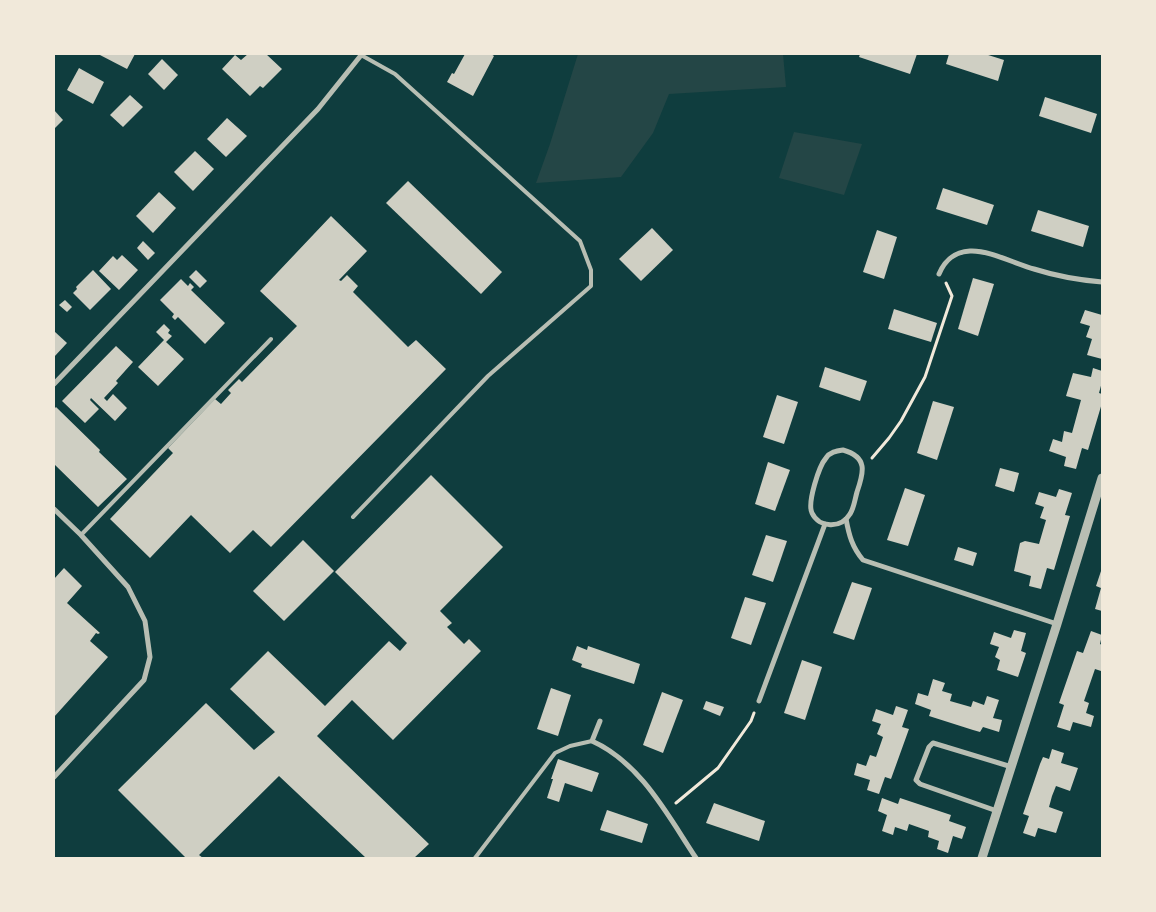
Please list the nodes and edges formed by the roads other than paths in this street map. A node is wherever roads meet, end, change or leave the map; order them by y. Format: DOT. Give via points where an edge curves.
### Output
graph roads {
  1 [pos="361,54"];
  2 [pos="939,274"];
  3 [pos="1102,282"];
  4 [pos="271,339"];
  5 [pos="54,384"];
  6 [pos="1102,478"];
  7 [pos="54,509"];
  8 [pos="353,517"];
  9 [pos="846,519"];
  10 [pos="825,524"];
  11 [pos="81,535"];
  12 [pos="1057,624"];
  13 [pos="759,700"];
  14 [pos="600,721"];
  15 [pos="592,741"];
  16 [pos="1012,767"];
  17 [pos="54,777"];
  18 [pos="997,811"];
  19 [pos="475,858"];
  20 [pos="696,858"];
  21 [pos="982,858"];
  1 -- 5 [label="street" via="318,108"];
  1 -- 8 [label="lane" via="395,74 580,241 591,270 591,286 488,376"];
  2 -- 3 [label="street" via="951,256 971,251 1042,272"];
  4 -- 11 [label="lane"];
  6 -- 12 [label="street"];
  7 -- 11 [label="street"];
  9 -- 10 [label="street" via="838,524"];
  9 -- 10 [label="street" via="851,513 863,473 859,458 843,450 826,456 810,505 817,520"];
  9 -- 12 [label="street" via="850,540 862,560"];
  10 -- 13 [label="street"];
  11 -- 17 [label="street" via="128,587 145,622 150,657 144,680"];
  12 -- 16 [label="street"];
  14 -- 15 [label="street"];
  15 -- 19 [label="lane" via="556,753"];
  15 -- 20 [label="street" via="627,764 666,812"];
  16 -- 18 [label="street"];
  16 -- 18 [label="street" via="933,743 916,780"];
  18 -- 21 [label="street"];
}
